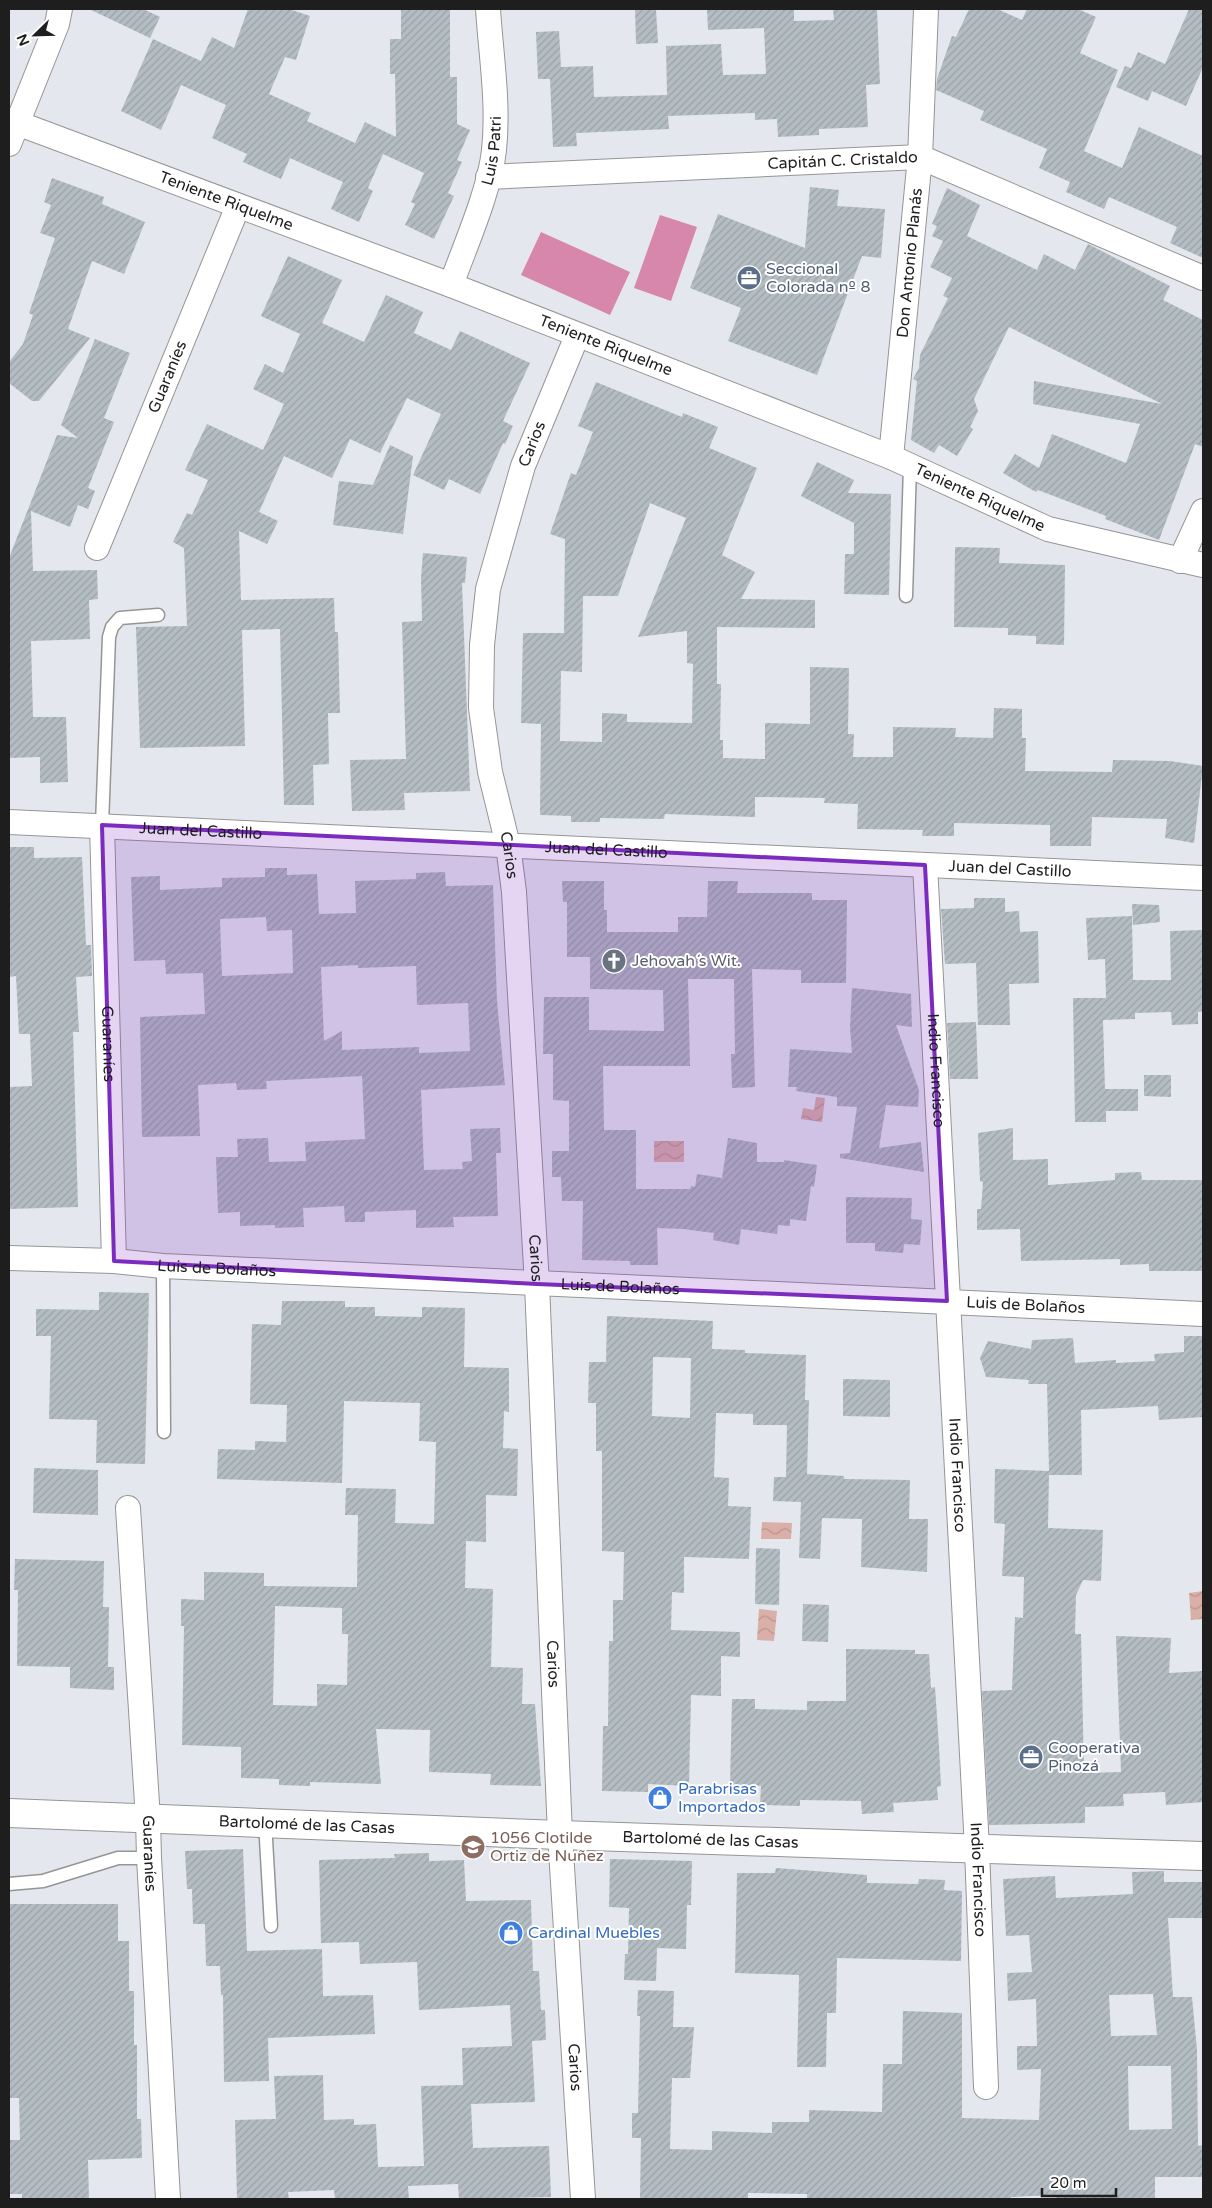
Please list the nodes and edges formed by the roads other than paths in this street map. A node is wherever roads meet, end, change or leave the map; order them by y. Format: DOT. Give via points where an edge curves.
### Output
graph roads {
  1 [pos="60,9"];
  2 [pos="488,9"];
  3 [pos="926,9"];
  4 [pos="11,129"];
  5 [pos="920,157"];
  6 [pos="488,177"];
  7 [pos="238,206"];
  8 [pos="1203,278"];
  9 [pos="451,285"];
  10 [pos="577,336"];
  11 [pos="900,462"];
  12 [pos="1203,511"];
  13 [pos="97,548"];
  14 [pos="1180,561"];
  15 [pos="1203,566"];
  16 [pos="906,596"];
  17 [pos="158,614"];
  18 [pos="9,822"];
  19 [pos="102,825"];
  20 [pos="508,845"];
  21 [pos="924,864"];
  22 [pos="1203,878"];
  23 [pos="9,1258"];
  24 [pos="114,1261"];
  25 [pos="163,1266"];
  26 [pos="537,1284"];
  27 [pos="947,1301"];
  28 [pos="1203,1314"];
  29 [pos="164,1432"];
  30 [pos="128,1508"];
  31 [pos="9,1814"];
  32 [pos="148,1819"];
  33 [pos="265,1822"];
  34 [pos="560,1835"];
  35 [pos="977,1849"];
  36 [pos="1203,1856"];
  37 [pos="149,1858"];
  38 [pos="9,1884"];
  39 [pos="271,1926"];
  40 [pos="986,2087"];
  41 [pos="168,2199"];
  42 [pos="583,2199"];
  1 -- 4 [label="street" via="57,24"];
  2 -- 6 [label="street, Luis Patri" via="495,126"];
  3 -- 5 [label="street, Don Antonio Planás"];
  4 -- 7 [label="street, Teniente Riquelme"];
  5 -- 6 [label="street, Capitán C. Cristaldo"];
  5 -- 8 [label="street, Capitán C. Cristaldo"];
  5 -- 11 [label="street, Don Antonio Planás"];
  6 -- 9 [label="street, Luis Patri"];
  7 -- 9 [label="street, Teniente Riquelme"];
  7 -- 13 [label="street, Guaraníes"];
  9 -- 10 [label="street, Teniente Riquelme"];
  10 -- 11 [label="street, Teniente Riquelme"];
  10 -- 20 [label="street, Carios" via="523,466 488,589 480,708 490,772"];
  11 -- 14 [label="street, Teniente Riquelme" via="1048,529"];
  11 -- 16 [label="lane, Don Antonio Planás"];
  12 -- 14 [label="street"];
  14 -- 15 [label="street, Teniente Riquelme"];
  17 -- 19 [label="lane" via="120,618 109,636"];
  18 -- 19 [label="street, Juan del Castillo"];
  19 -- 20 [label="street, Juan del Castillo"];
  19 -- 24 [label="street, Guaraníes"];
  20 -- 21 [label="street, Juan del Castillo"];
  20 -- 26 [label="street, Carios" via="514,892"];
  21 -- 22 [label="street, Juan del Castillo"];
  21 -- 27 [label="street, Indio Francisco"];
  23 -- 24 [label="street, Luis de Bolaños"];
  24 -- 25 [label="street, Luis de Bolaños"];
  25 -- 26 [label="street, Luis de Bolaños"];
  25 -- 29 [label="lane"];
  26 -- 27 [label="street, Luis de Bolaños"];
  26 -- 34 [label="street, Carios"];
  27 -- 28 [label="street, Luis de Bolaños"];
  27 -- 35 [label="street, Indio Francisco"];
  30 -- 32 [label="street, Guaraníes"];
  31 -- 32 [label="street, Bartolomé de las Casas"];
  32 -- 33 [label="street, Bartolomé de las Casas"];
  32 -- 37 [label="street, Guaraníes"];
  33 -- 34 [label="street, Bartolomé de las Casas"];
  33 -- 39 [label="lane"];
  34 -- 35 [label="street, Bartolomé de las Casas"];
  34 -- 42 [label="street, Carios"];
  35 -- 36 [label="street, Bartolomé de las Casas"];
  35 -- 40 [label="street, Indio Francisco"];
  37 -- 38 [label="lane" via="118,1858 43,1881"];
  37 -- 41 [label="street, Guaraníes"];
}
